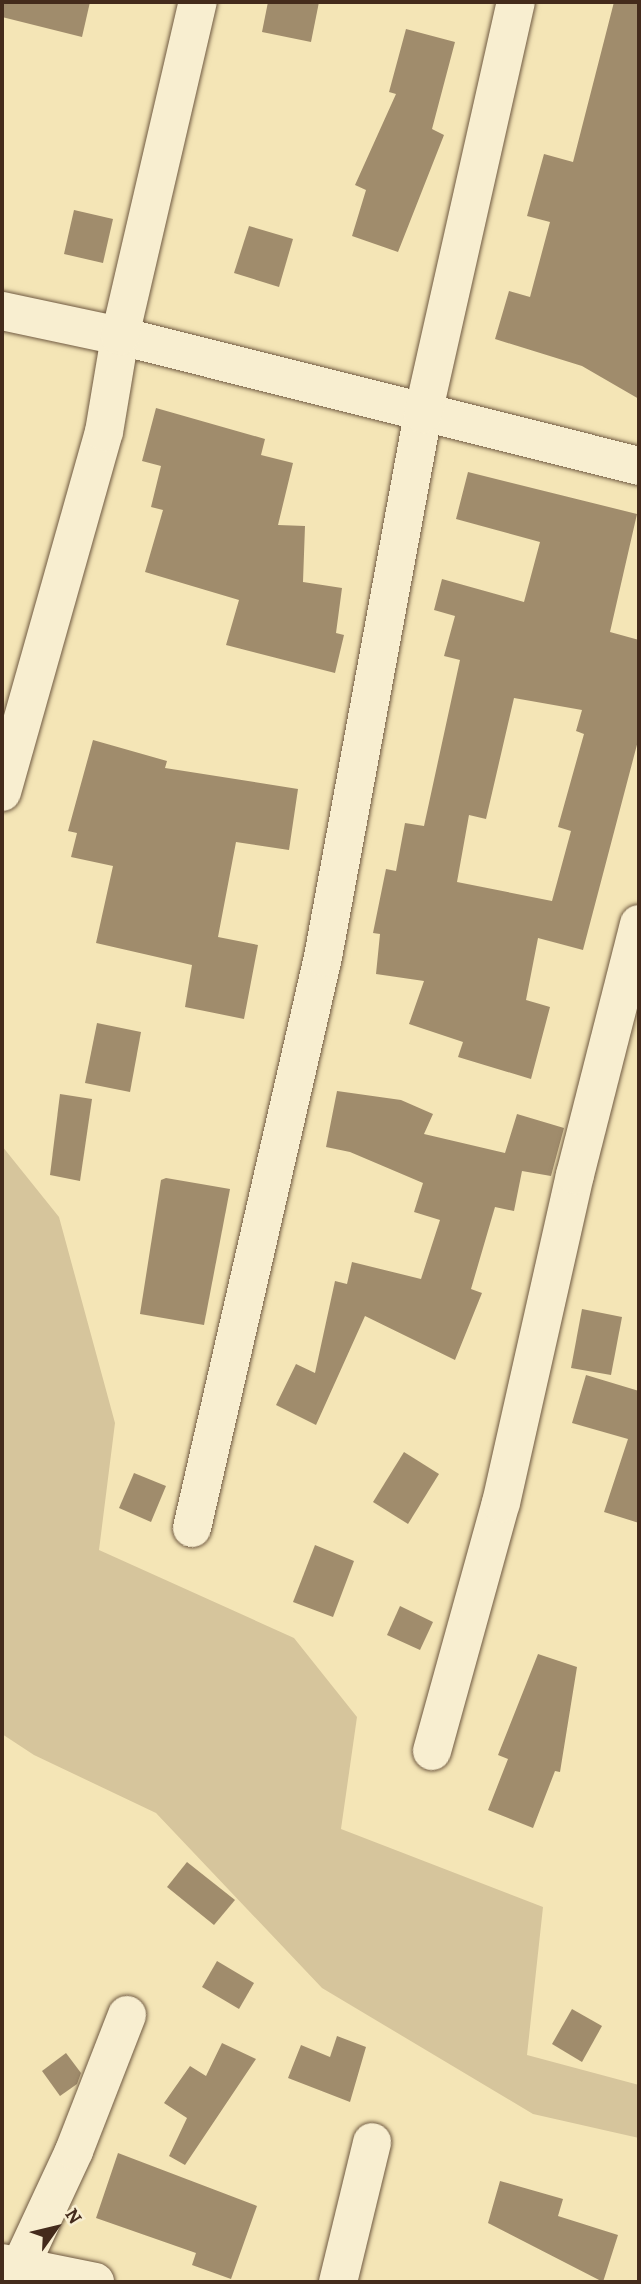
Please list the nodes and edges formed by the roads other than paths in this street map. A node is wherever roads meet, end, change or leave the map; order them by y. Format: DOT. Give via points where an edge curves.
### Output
graph roads {
  1 [pos="198,2"];
  2 [pos="516,2"];
  3 [pos="2,311"];
  4 [pos="120,336"];
  5 [pos="423,414"];
  6 [pos="639,466"];
  7 [pos="2,792"];
  8 [pos="639,924"];
  9 [pos="192,1528"];
  10 [pos="432,1751"];
  11 [pos="127,2015"];
  12 [pos="372,2142"];
  13 [pos="11,2270"];
  14 [pos="95,2282"];
  15 [pos="338,2282"];
  1 -- 4 [label="street"];
  2 -- 5 [label="street"];
  3 -- 4 [label="street"];
  4 -- 5 [label="street"];
  4 -- 7 [label="street" via="104,432"];
  5 -- 6 [label="street"];
  5 -- 9 [label="street" via="323,957"];
  8 -- 10 [label="street" via="575,1175 500,1503"];
  11 -- 13 [label="street" via="74,2151"];
  12 -- 15 [label="street"];
  13 -- 14 [label="street"];
}
